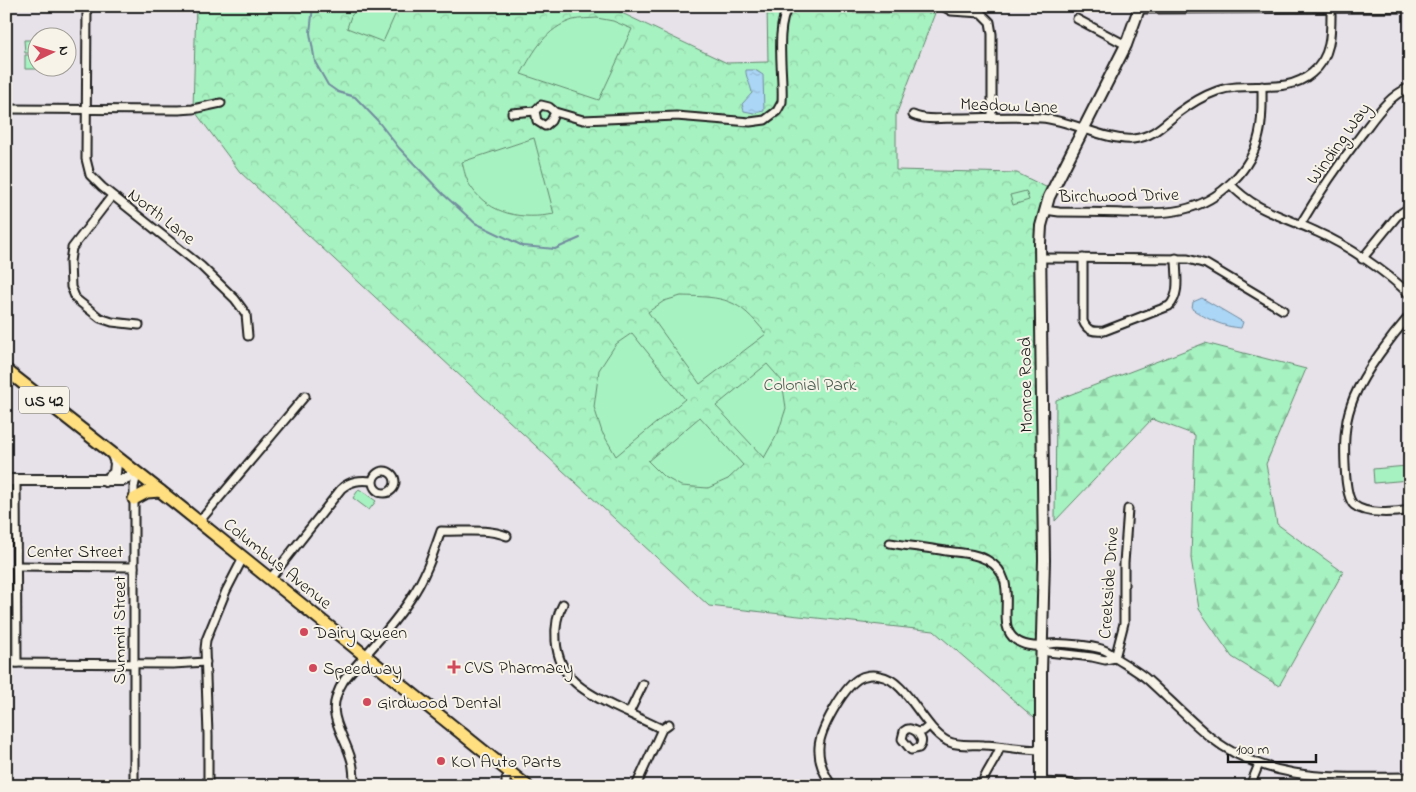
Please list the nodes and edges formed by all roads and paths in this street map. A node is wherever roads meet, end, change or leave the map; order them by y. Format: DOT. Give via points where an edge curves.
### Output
graph roads {
  1 [pos="87,6"];
  2 [pos="789,6"];
  3 [pos="942,6"];
  4 [pos="1331,7"];
  5 [pos="1140,8"];
  6 [pos="1410,8"];
  7 [pos="1077,19"];
  8 [pos="1126,45"];
  9 [pos="1262,86"];
  10 [pos="1410,87"];
  11 [pos="221,103"];
  12 [pos="6,109"];
  13 [pos="87,110"];
  14 [pos="535,111"];
  15 [pos="555,112"];
  16 [pos="512,113"];
  17 [pos="913,114"];
  18 [pos="992,118"];
  19 [pos="1084,128"];
  20 [pos="1230,184"];
  21 [pos="112,196"];
  22 [pos="1410,207"];
  23 [pos="1045,210"];
  24 [pos="1300,225"];
  25 [pos="1040,258"];
  26 [pos="1083,258"];
  27 [pos="1176,258"];
  28 [pos="1362,258"];
  29 [pos="1410,295"];
  30 [pos="1283,310"];
  31 [pos="1410,315"];
  32 [pos="139,325"];
  33 [pos="248,336"];
  34 [pos="6,370"];
  35 [pos="304,396"];
  36 [pos="113,454"];
  37 [pos="137,474"];
  38 [pos="11,480"];
  39 [pos="105,481"];
  40 [pos="372,481"];
  41 [pos="160,491"];
  42 [pos="134,499"];
  43 [pos="1128,509"];
  44 [pos="1410,510"];
  45 [pos="199,522"];
  46 [pos="507,536"];
  47 [pos="890,543"];
  48 [pos="243,558"];
  49 [pos="16,566"];
  50 [pos="134,566"];
  51 [pos="270,579"];
  52 [pos="563,604"];
  53 [pos="1041,646"];
  54 [pos="364,655"];
  55 [pos="1115,658"];
  56 [pos="206,662"];
  57 [pos="6,663"];
  58 [pos="17,664"];
  59 [pos="134,664"];
  60 [pos="643,684"];
  61 [pos="628,713"];
  62 [pos="669,724"];
  63 [pos="930,726"];
  64 [pos="662,729"];
  65 [pos="917,732"];
  66 [pos="1000,747"];
  67 [pos="1041,750"];
  68 [pos="1259,764"];
  69 [pos="511,773"];
  70 [pos="1409,777"];
  71 [pos="1041,784"];
  72 [pos="134,786"];
  73 [pos="208,786"];
  74 [pos="354,786"];
  75 [pos="506,786"];
  76 [pos="526,786"];
  77 [pos="636,786"];
  78 [pos="832,786"];
  79 [pos="982,786"];
  80 [pos="1080,786"];
  81 [pos="1250,786"];
  82 [pos="1408,786"];
  1 -- 13 [label="street, North Lane"];
  2 -- 15 [label="street" via="781,31 782,102 776,112 765,120 750,122 676,116 583,120"];
  3 -- 18 [label="street" via="951,11 981,13 990,22"];
  4 -- 5 [label="street"];
  4 -- 6 [label="street"];
  4 -- 9 [label="street, Meadow Lane" via="1330,44 1319,67 1306,78 1290,84"];
  5 -- 8 [label="street, Monroe Road"];
  7 -- 8 [label="street"];
  8 -- 19 [label="street, Monroe Road"];
  9 -- 19 [label="street, Meadow Lane" via="1234,87 1204,96 1158,130 1143,137 1121,139"];
  9 -- 20 [label="street, Birchwood Drive" via="1262,121 1257,143 1245,166"];
  10 -- 24 [label="street, Winding Way" via="1388,101 1334,170"];
  11 -- 13 [label="street" via="193,109"];
  12 -- 13 [label="street"];
  13 -- 21 [label="street, North Lane" via="87,168 92,179"];
  14 -- 15 [label="street" via="542,105"];
  14 -- 15 [label="street" via="536,122 545,126 551,122"];
  14 -- 16 [label="street"];
  17 -- 18 [label="street, Meadow Lane" via="938,118"];
  18 -- 19 [label="street, Meadow Lane" via="1042,118"];
  19 -- 23 [label="street, Monroe Road" via="1056,181"];
  20 -- 23 [label="street, Birchwood Drive" via="1204,203 1179,211"];
  20 -- 24 [label="street" via="1251,203"];
  21 -- 32 [label="street" via="72,248 71,287 76,298 100,318"];
  21 -- 33 [label="street, North Lane" via="201,266 235,299 246,314"];
  22 -- 28 [label="street" via="1397,216"];
  23 -- 25 [label="street, Monroe Road"];
  24 -- 28 [label="street" via="1332,239"];
  25 -- 26 [label="street"];
  25 -- 53 [label="street, Monroe Road" via="1044,560"];
  26 -- 27 [label="street"];
  26 -- 27 [label="street" via="1083,321 1086,328 1096,332 1169,306 1177,293"];
  27 -- 30 [label="street" via="1206,264"];
  28 -- 29 [label="street"];
  31 -- 44 [label="street" via="1355,396 1347,420 1345,442 1349,498 1353,504 1386,513"];
  34 -- 36 [label="main road, Columbus Avenue / US 42"];
  35 -- 45 [label="street"];
  36 -- 37 [label="main road, Columbus Avenue / US 42"];
  36 -- 39 [label="street" via="115,473"];
  37 -- 39 [label="street" via="123,480"];
  37 -- 41 [label="main road, Columbus Avenue / US 42"];
  37 -- 42 [label="street, Summit Street"];
  38 -- 39 [label="street"];
  38 -- 49 [label="street"];
  40 -- 51 [label="street" via="357,480 341,489"];
  41 -- 42 [label="main road" via="140,494"];
  41 -- 45 [label="main road, Columbus Avenue / US 42"];
  42 -- 50 [label="street, Summit Street"];
  43 -- 55 [label="street, Creekside Drive" via="1124,623"];
  45 -- 48 [label="main road, Columbus Avenue / US 42"];
  46 -- 54 [label="street" via="441,531 412,597"];
  47 -- 53 [label="street" via="988,560 1004,579 1006,622 1010,635 1022,643"];
  48 -- 51 [label="main road, Columbus Avenue / US 42"];
  48 -- 56 [label="street" via="206,640"];
  49 -- 50 [label="street, Center Street"];
  49 -- 58 [label="street"];
  50 -- 59 [label="street, Summit Street"];
  51 -- 54 [label="main road, Columbus Avenue / US 42"];
  52 -- 61 [label="street" via="557,618 556,636 562,666 585,692"];
  53 -- 55 [label="street" via="1048,652 1105,660"];
  53 -- 67 [label="street, Monroe Road"];
  54 -- 69 [label="main road, Columbus Avenue / US 42"];
  54 -- 74 [label="street" via="338,689 334,701 335,718 352,762"];
  55 -- 68 [label="street" via="1134,669 1211,738"];
  56 -- 59 [label="street"];
  56 -- 73 [label="street"];
  57 -- 58 [label="street"];
  58 -- 59 [label="street"];
  59 -- 72 [label="street, Summit Street"];
  60 -- 61 [label="street"];
  61 -- 64 [label="street"];
  62 -- 64 [label="street"];
  63 -- 65 [label="street"];
  63 -- 66 [label="street" via="950,742"];
  63 -- 78 [label="street" via="894,682 879,675 859,678 829,719 820,739 820,760"];
  64 -- 77 [label="street"];
  66 -- 67 [label="street"];
  66 -- 79 [label="street"];
  67 -- 71 [label="street, Monroe Road"];
  68 -- 70 [label="street" via="1306,776"];
  68 -- 81 [label="street"];
  69 -- 75 [label="street" via="506,779"];
  69 -- 76 [label="main road, Columbus Avenue / US 42"];
  70 -- 82 [label="street"];
  71 -- 80 [label="street"];
}
